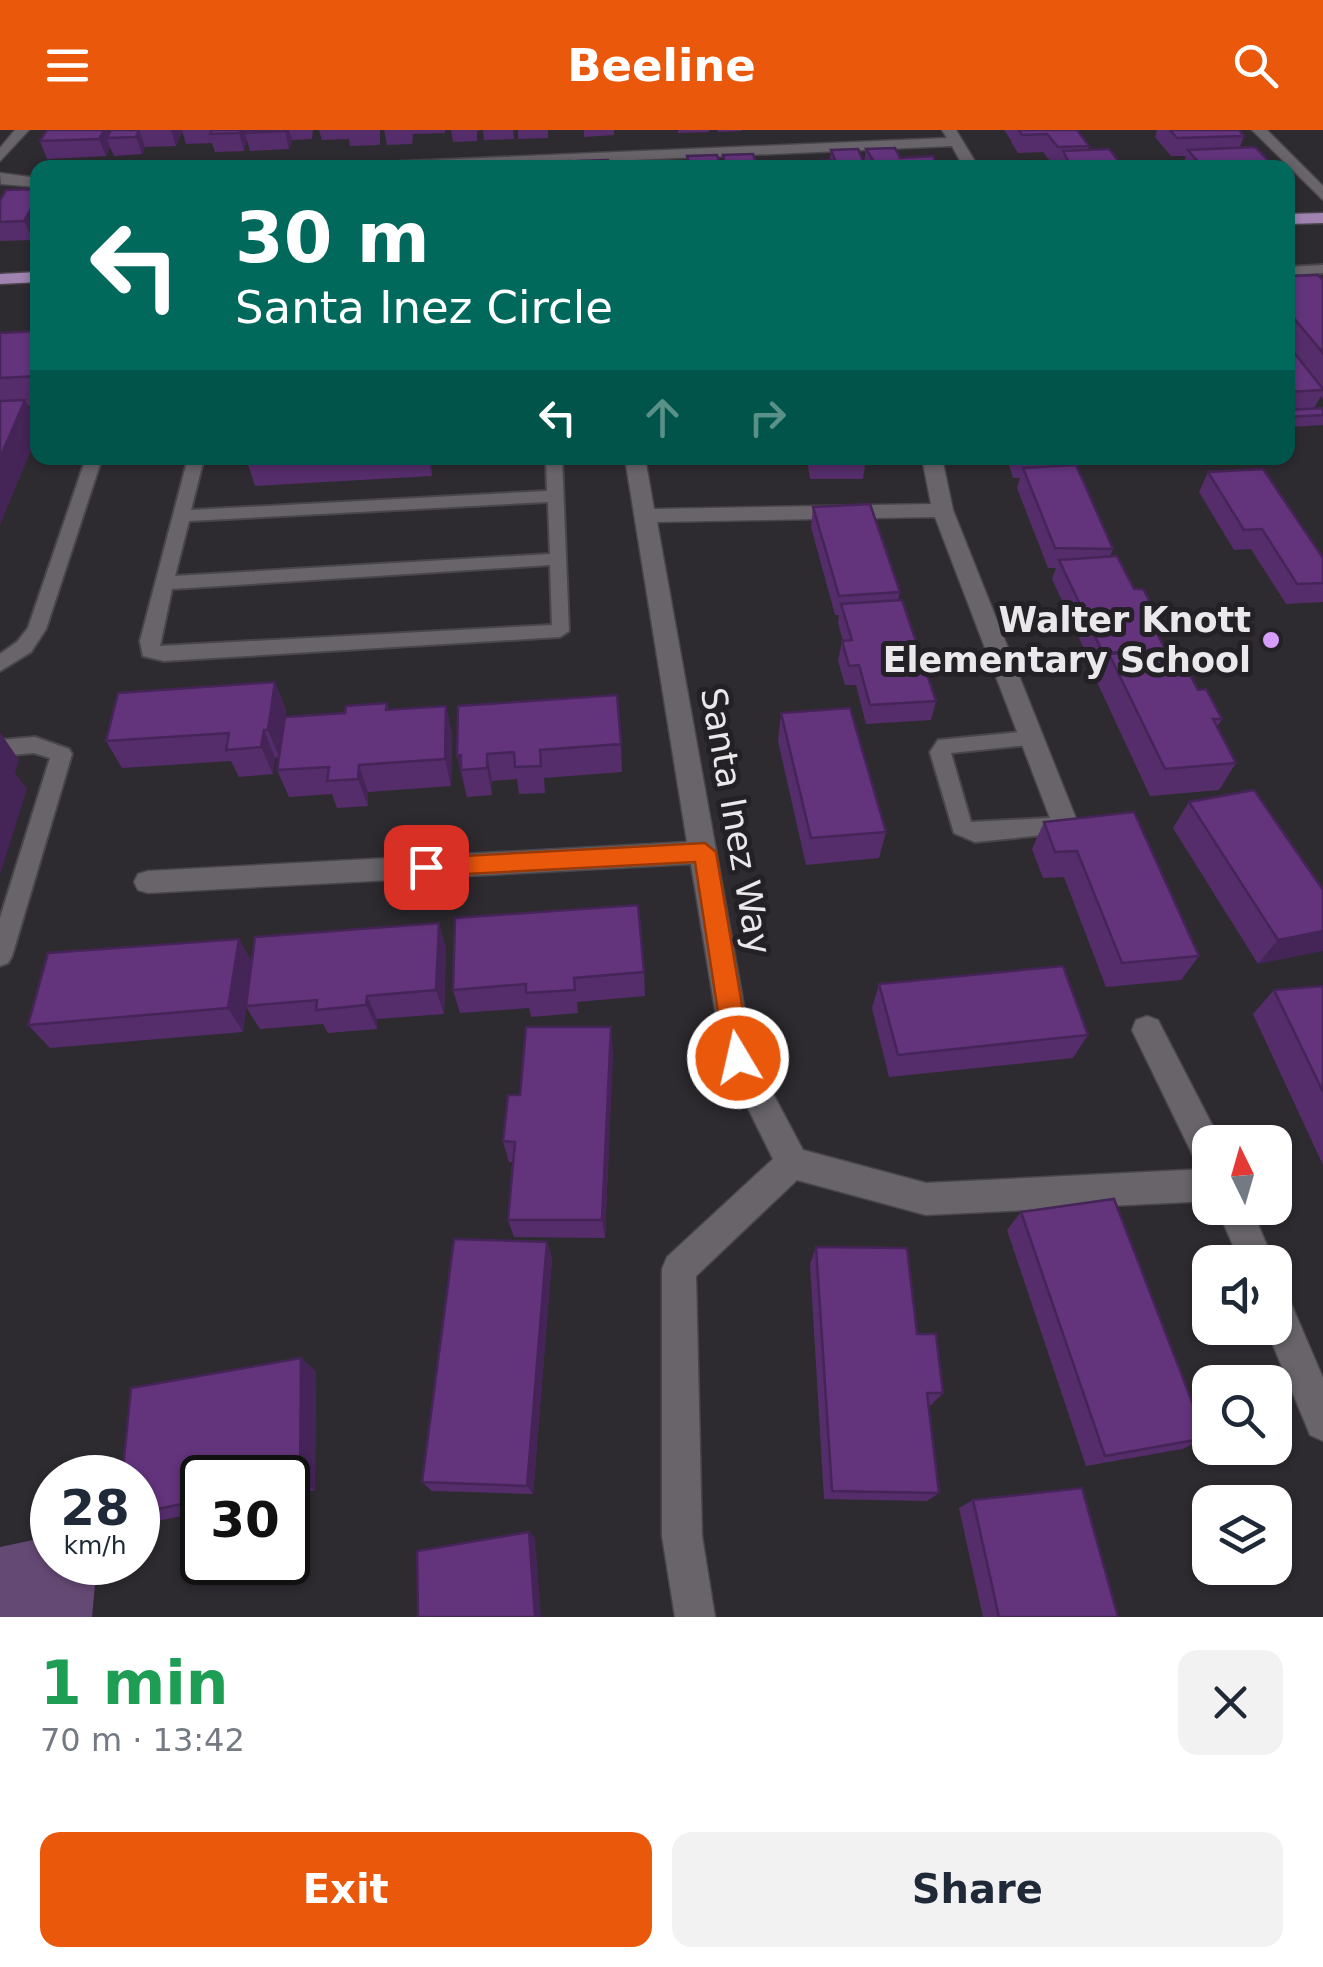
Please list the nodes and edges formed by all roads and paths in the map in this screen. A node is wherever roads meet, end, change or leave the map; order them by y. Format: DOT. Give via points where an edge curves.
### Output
graph roads {
  1 [pos="22,130"];
  2 [pos="1259,130"];
  3 [pos="953,136"];
  4 [pos="0,157"];
  5 [pos="491,160"];
  6 [pos="967,160"];
  7 [pos="1289,160"];
  8 [pos="1295,167"];
  9 [pos="3,179"];
  10 [pos="30,181"];
  11 [pos="1323,195"];
  12 [pos="1323,218"];
  13 [pos="1295,219"];
  14 [pos="1323,269"];
  15 [pos="1295,271"];
  16 [pos="30,277"];
  17 [pos="0,279"];
  18 [pos="92,465"];
  19 [pos="194,465"];
  20 [pos="554,465"];
  21 [pos="636,465"];
  22 [pos="933,465"];
  23 [pos="556,496"];
  24 [pos="942,510"];
  25 [pos="181,516"];
  26 [pos="642,516"];
  27 [pos="559,559"];
  28 [pos="165,583"];
  29 [pos="0,664"];
  30 [pos="1032,738"];
  31 [pos="0,748"];
  32 [pos="1066,826"];
  33 [pos="705,852"];
  34 [pos="148,882"];
  35 [pos="0,956"];
  36 [pos="1147,1030"];
  37 [pos="1195,1125"];
  38 [pos="792,1163"];
  39 [pos="1192,1187"];
  40 [pos="1291,1345"];
  41 [pos="1323,1422"];
  42 [pos="694,1617"];
  1 -- 4 [label="street"];
  2 -- 7 [label="street"];
  3 -- 5 [label="street"];
  3 -- 6 [label="street"];
  8 -- 11 [label="street"];
  9 -- 10 [label="street"];
  12 -- 13 [label="main road"];
  14 -- 15 [label="lane"];
  16 -- 17 [label="main road"];
  18 -- 29 [label="lane" via="37,629"];
  19 -- 25 [label="lane"];
  20 -- 23 [label="lane"];
  21 -- 26 [label="street, Santa Inez Way"];
  22 -- 24 [label="street"];
  23 -- 25 [label="lane"];
  23 -- 27 [label="lane"];
  24 -- 26 [label="street"];
  24 -- 30 [label="street"];
  25 -- 28 [label="lane"];
  26 -- 33 [label="street, Santa Inez Way"];
  27 -- 28 [label="lane"];
  27 -- 28 [label="lane" via="562,623 560,631 543,634 164,654 150,651 150,641"];
  30 -- 32 [label="street"];
  30 -- 32 [label="lane" via="945,745 940,752 962,827 974,834"];
  31 -- 35 [label="lane" via="35,746 62,754"];
  33 -- 34 [label="street"];
  33 -- 38 [label="street, Santa Inez Way" via="738,1058"];
  36 -- 37 [label="street"];
  38 -- 39 [label="street" via="926,1199"];
  38 -- 42 [label="street" via="679,1269 682,1536"];
  40 -- 41 [label="street"];
}
